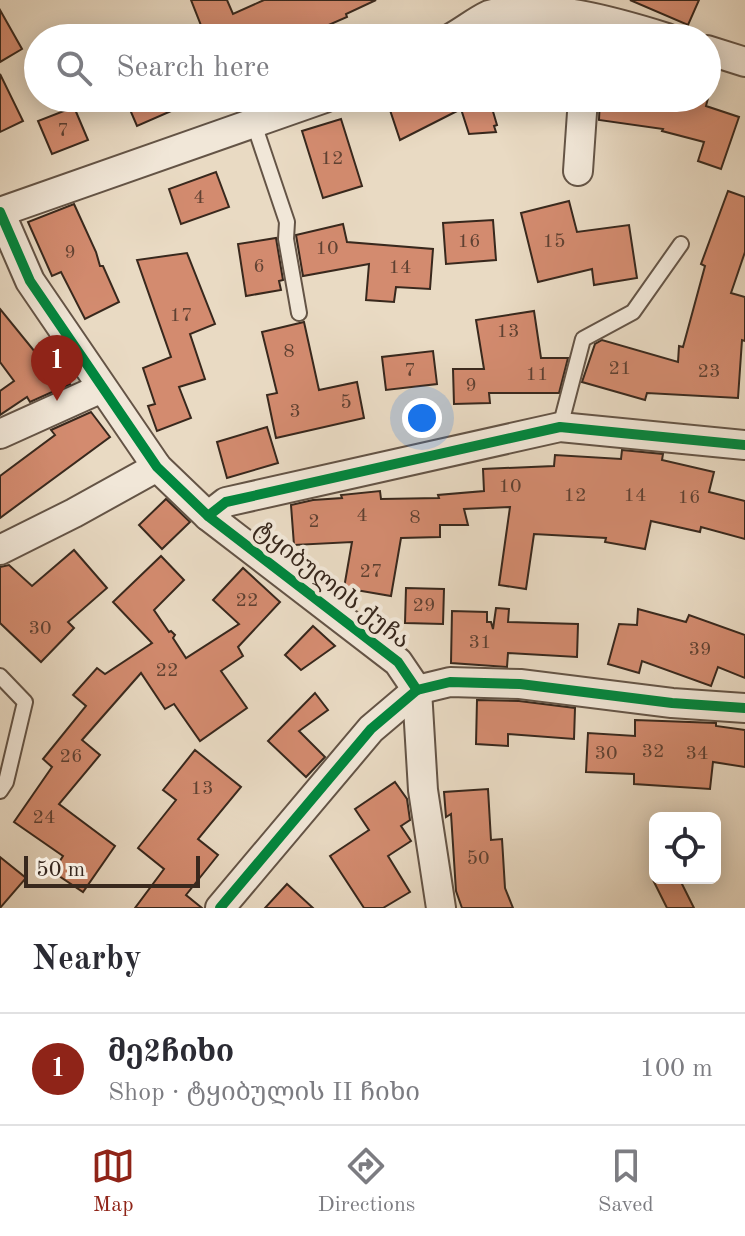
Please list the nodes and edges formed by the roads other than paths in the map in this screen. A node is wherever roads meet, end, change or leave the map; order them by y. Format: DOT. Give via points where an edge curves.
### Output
graph roads {
  1 [pos="474,24"];
  2 [pos="583,24"];
  3 [pos="721,54"];
  4 [pos="745,62"];
  5 [pos="287,112"];
  6 [pos="582,112"];
  7 [pos="254,124"];
  8 [pos="578,171"];
  9 [pos="0,212"];
  10 [pos="681,244"];
  11 [pos="299,313"];
  12 [pos="102,388"];
  13 [pos="560,427"];
  14 [pos="0,434"];
  15 [pos="745,445"];
  16 [pos="157,467"];
  17 [pos="208,516"];
  18 [pos="0,550"];
  19 [pos="0,676"];
  20 [pos="417,690"];
  21 [pos="745,708"];
  22 [pos="0,791"];
  23 [pos="220,908"];
  24 [pos="441,908"];
  1 -- 2 [label="street" via="528,5"];
  3 -- 4 [label="street"];
  5 -- 7 [label="street"];
  6 -- 8 [label="street"];
  7 -- 9 [label="street"];
  7 -- 11 [label="lane" via="287,222"];
  9 -- 12 [label="street, ტყიბულის ქუჩა" via="30,281"];
  10 -- 13 [label="lane" via="633,312 583,339"];
  12 -- 14 [label="street"];
  12 -- 16 [label="street, ტყიბულის ქუჩა"];
  13 -- 15 [label="street"];
  13 -- 17 [label="street" via="226,502"];
  16 -- 17 [label="street, ტყიბულის ქუჩა"];
  16 -- 18 [label="street"];
  17 -- 20 [label="street, ტყიბულის ქუჩა" via="398,662"];
  19 -- 22 [label="lane" via="25,702"];
  20 -- 21 [label="street" via="450,682 520,684"];
  20 -- 23 [label="street" via="371,729"];
  20 -- 24 [label="street" via="423,790"];
}
